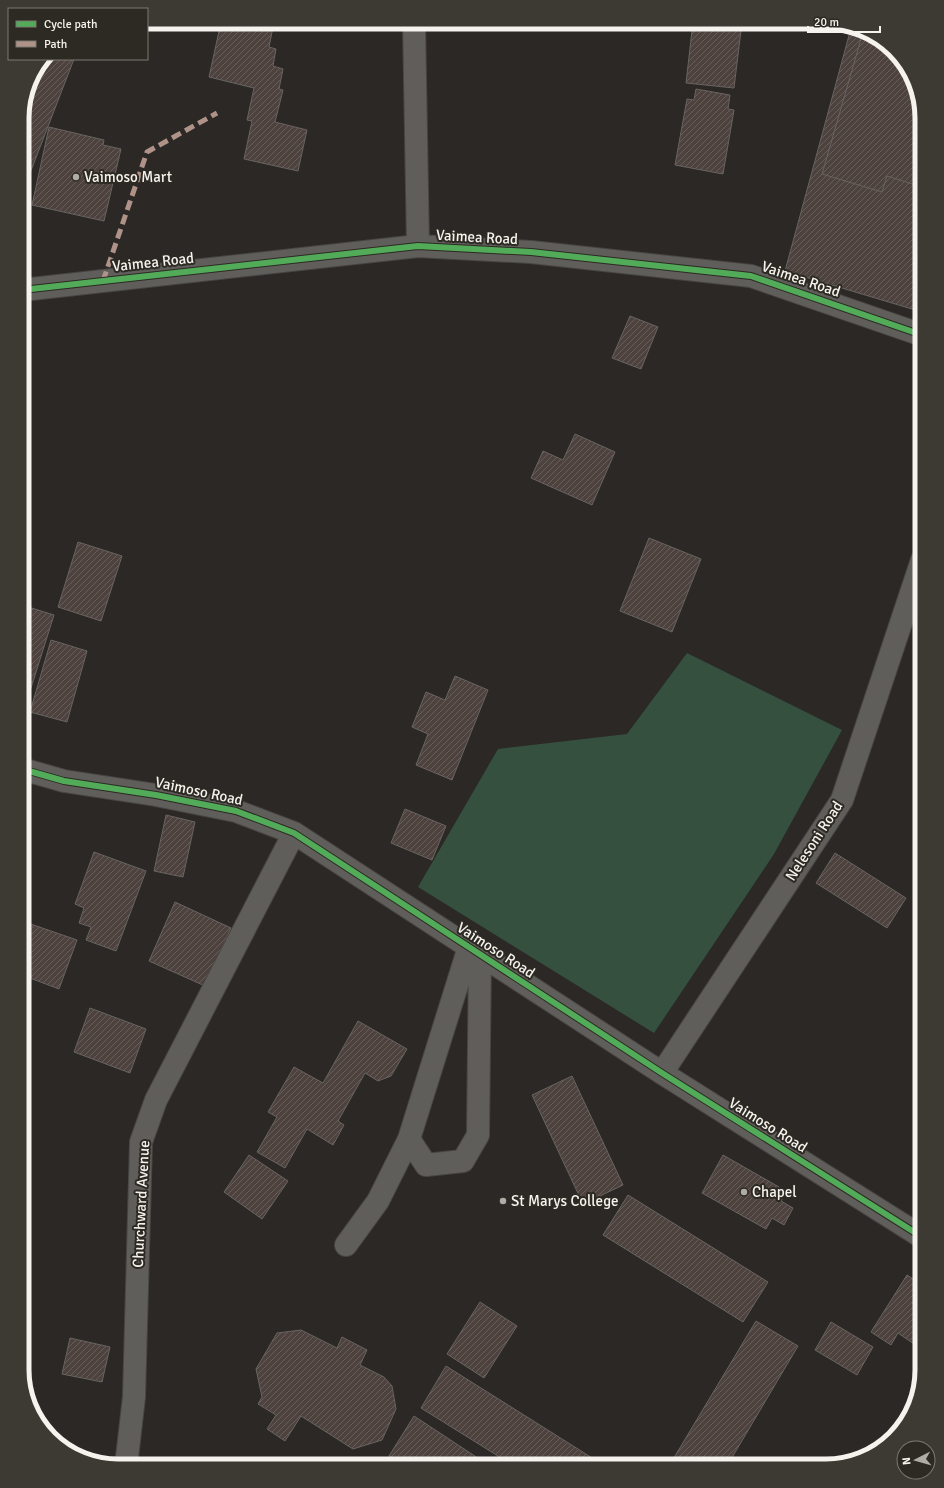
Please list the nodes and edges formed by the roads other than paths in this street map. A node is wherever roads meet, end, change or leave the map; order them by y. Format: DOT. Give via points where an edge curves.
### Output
graph roads {
  1 [pos="414,29"];
  2 [pos="418,246"];
  3 [pos="29,289"];
  4 [pos="915,333"];
  5 [pos="915,581"];
  6 [pos="29,771"];
  7 [pos="294,833"];
  8 [pos="474,951"];
  9 [pos="662,1073"];
  10 [pos="409,1139"];
  11 [pos="915,1233"];
  12 [pos="346,1245"];
  13 [pos="127,1459"];
  1 -- 2 [label="street"];
  2 -- 3 [label="street, Vaimea Road"];
  2 -- 4 [label="street, Vaimea Road" via="531,252 751,276"];
  5 -- 9 [label="street, Nelesoni Road" via="842,800"];
  6 -- 7 [label="street, Vaimoso Road" via="64,781 156,795 236,811"];
  7 -- 8 [label="street, Vaimoso Road"];
  7 -- 13 [label="street, Churchward Avenue" via="156,1100 141,1142 134,1397"];
  8 -- 9 [label="street, Vaimoso Road"];
  8 -- 10 [label="street"];
  8 -- 10 [label="street" via="478,1135 463,1161 426,1165"];
  9 -- 11 [label="street, Vaimoso Road"];
  10 -- 12 [label="street" via="378,1201"];
}
